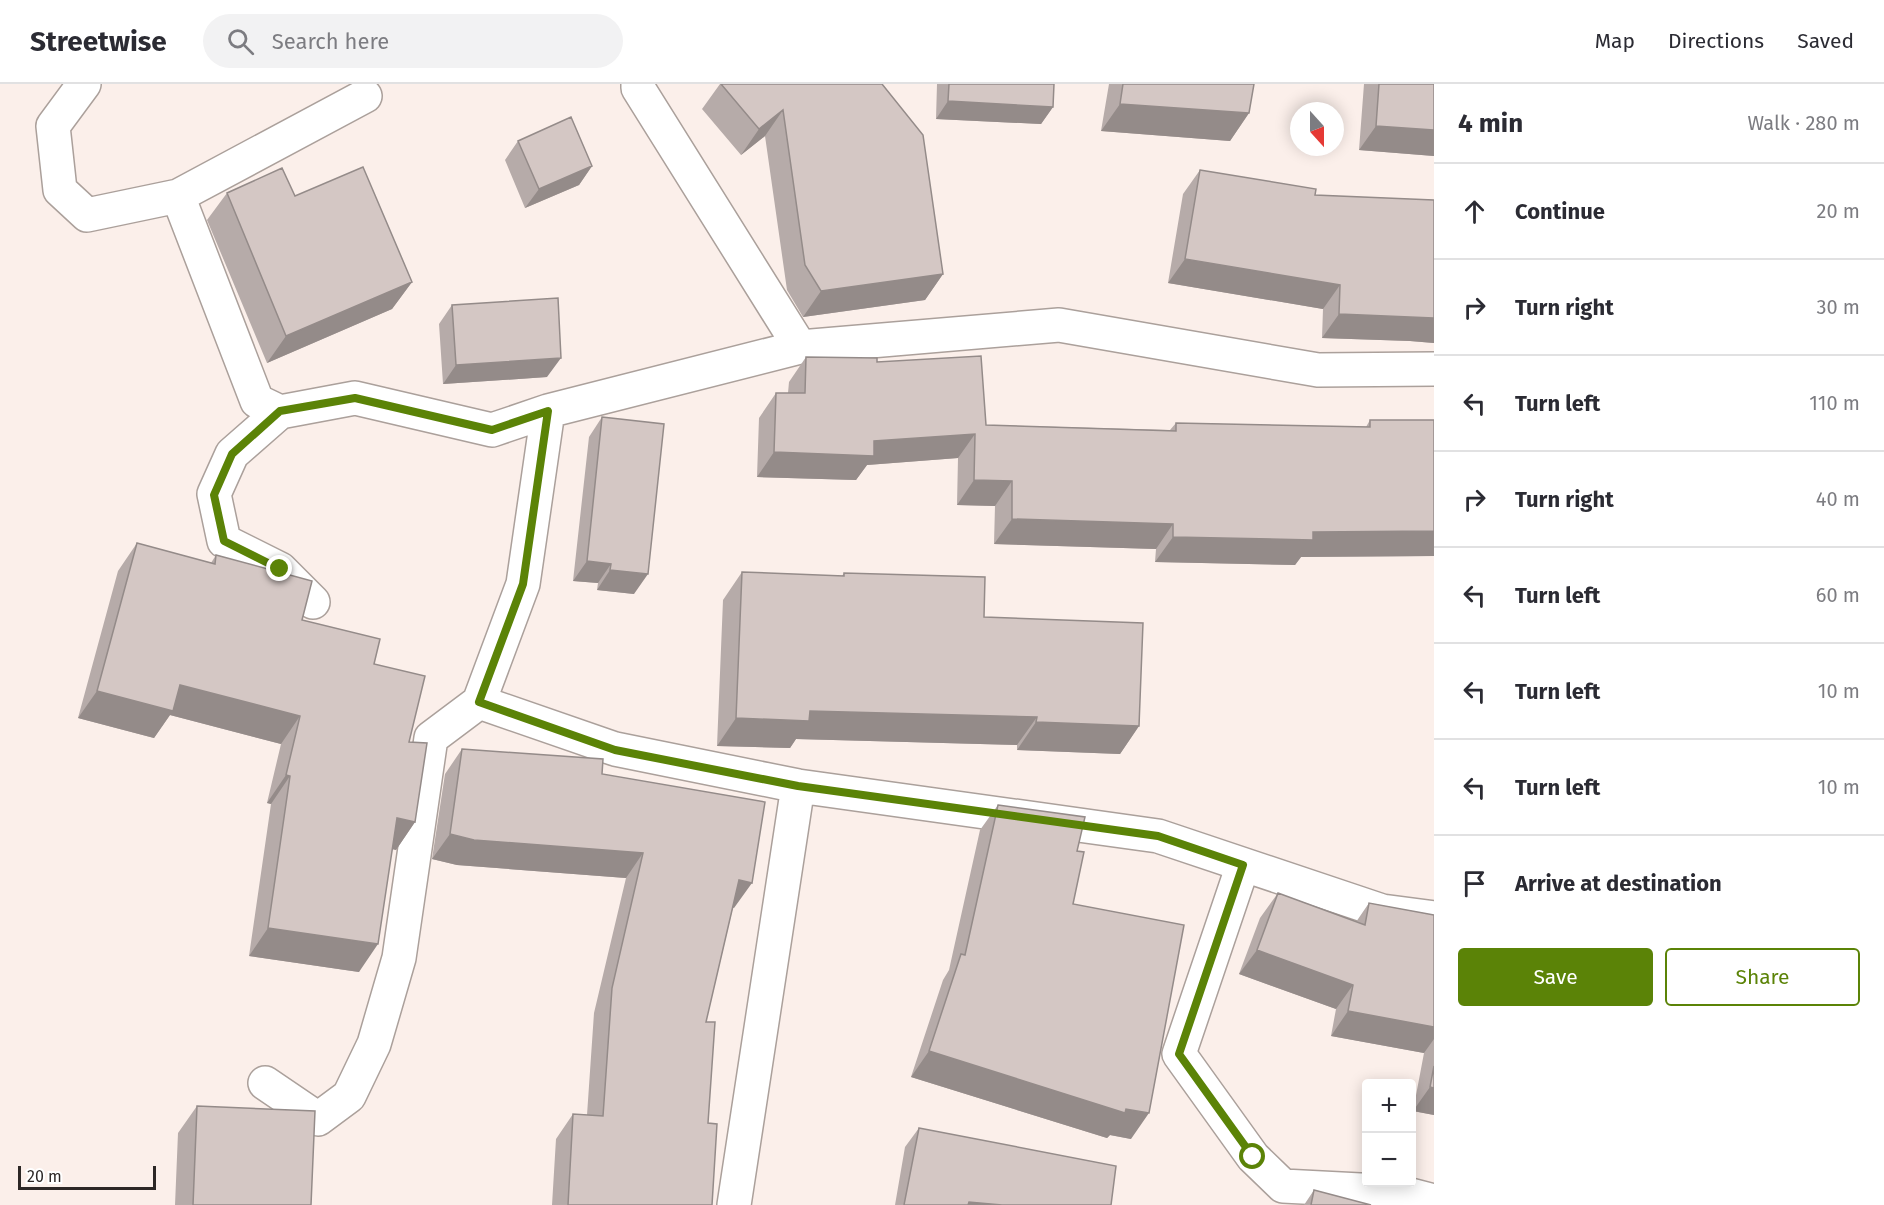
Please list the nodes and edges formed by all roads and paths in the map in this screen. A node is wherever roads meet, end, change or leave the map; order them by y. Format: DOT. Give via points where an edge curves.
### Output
graph roads {
  1 [pos="84,84"];
  2 [pos="638,84"];
  3 [pos="365,96"];
  4 [pos="178,196"];
  5 [pos="800,347"];
  6 [pos="1434,369"];
  7 [pos="280,411"];
  8 [pos="548,411"];
  9 [pos="313,602"];
  10 [pos="479,702"];
  11 [pos="798,786"];
  12 [pos="1243,865"];
  13 [pos="1434,918"];
  14 [pos="265,1083"];
  15 [pos="1434,1201"];
  16 [pos="734,1205"];
  1 -- 4 [label="street" via="53,126 60,190 87,215"];
  2 -- 5 [label="street"];
  3 -- 4 [label="street"];
  4 -- 7 [label="street" via="257,401"];
  5 -- 6 [label="street" via="1059,325 1318,370"];
  5 -- 8 [label="street"];
  7 -- 8 [label="street" via="355,398 492,430"];
  7 -- 9 [label="street" via="232,454 214,495 224,541 280,569"];
  8 -- 10 [label="street" via="523,584"];
  10 -- 11 [label="street" via="615,750"];
  10 -- 14 [label="street" via="431,738 399,958 374,1044 349,1096 318,1119"];
  11 -- 12 [label="street" via="1158,836"];
  11 -- 16 [label="street"];
  12 -- 13 [label="street" via="1382,911"];
  12 -- 15 [label="street" via="1179,1054 1253,1157 1283,1186 1399,1192"];
}
